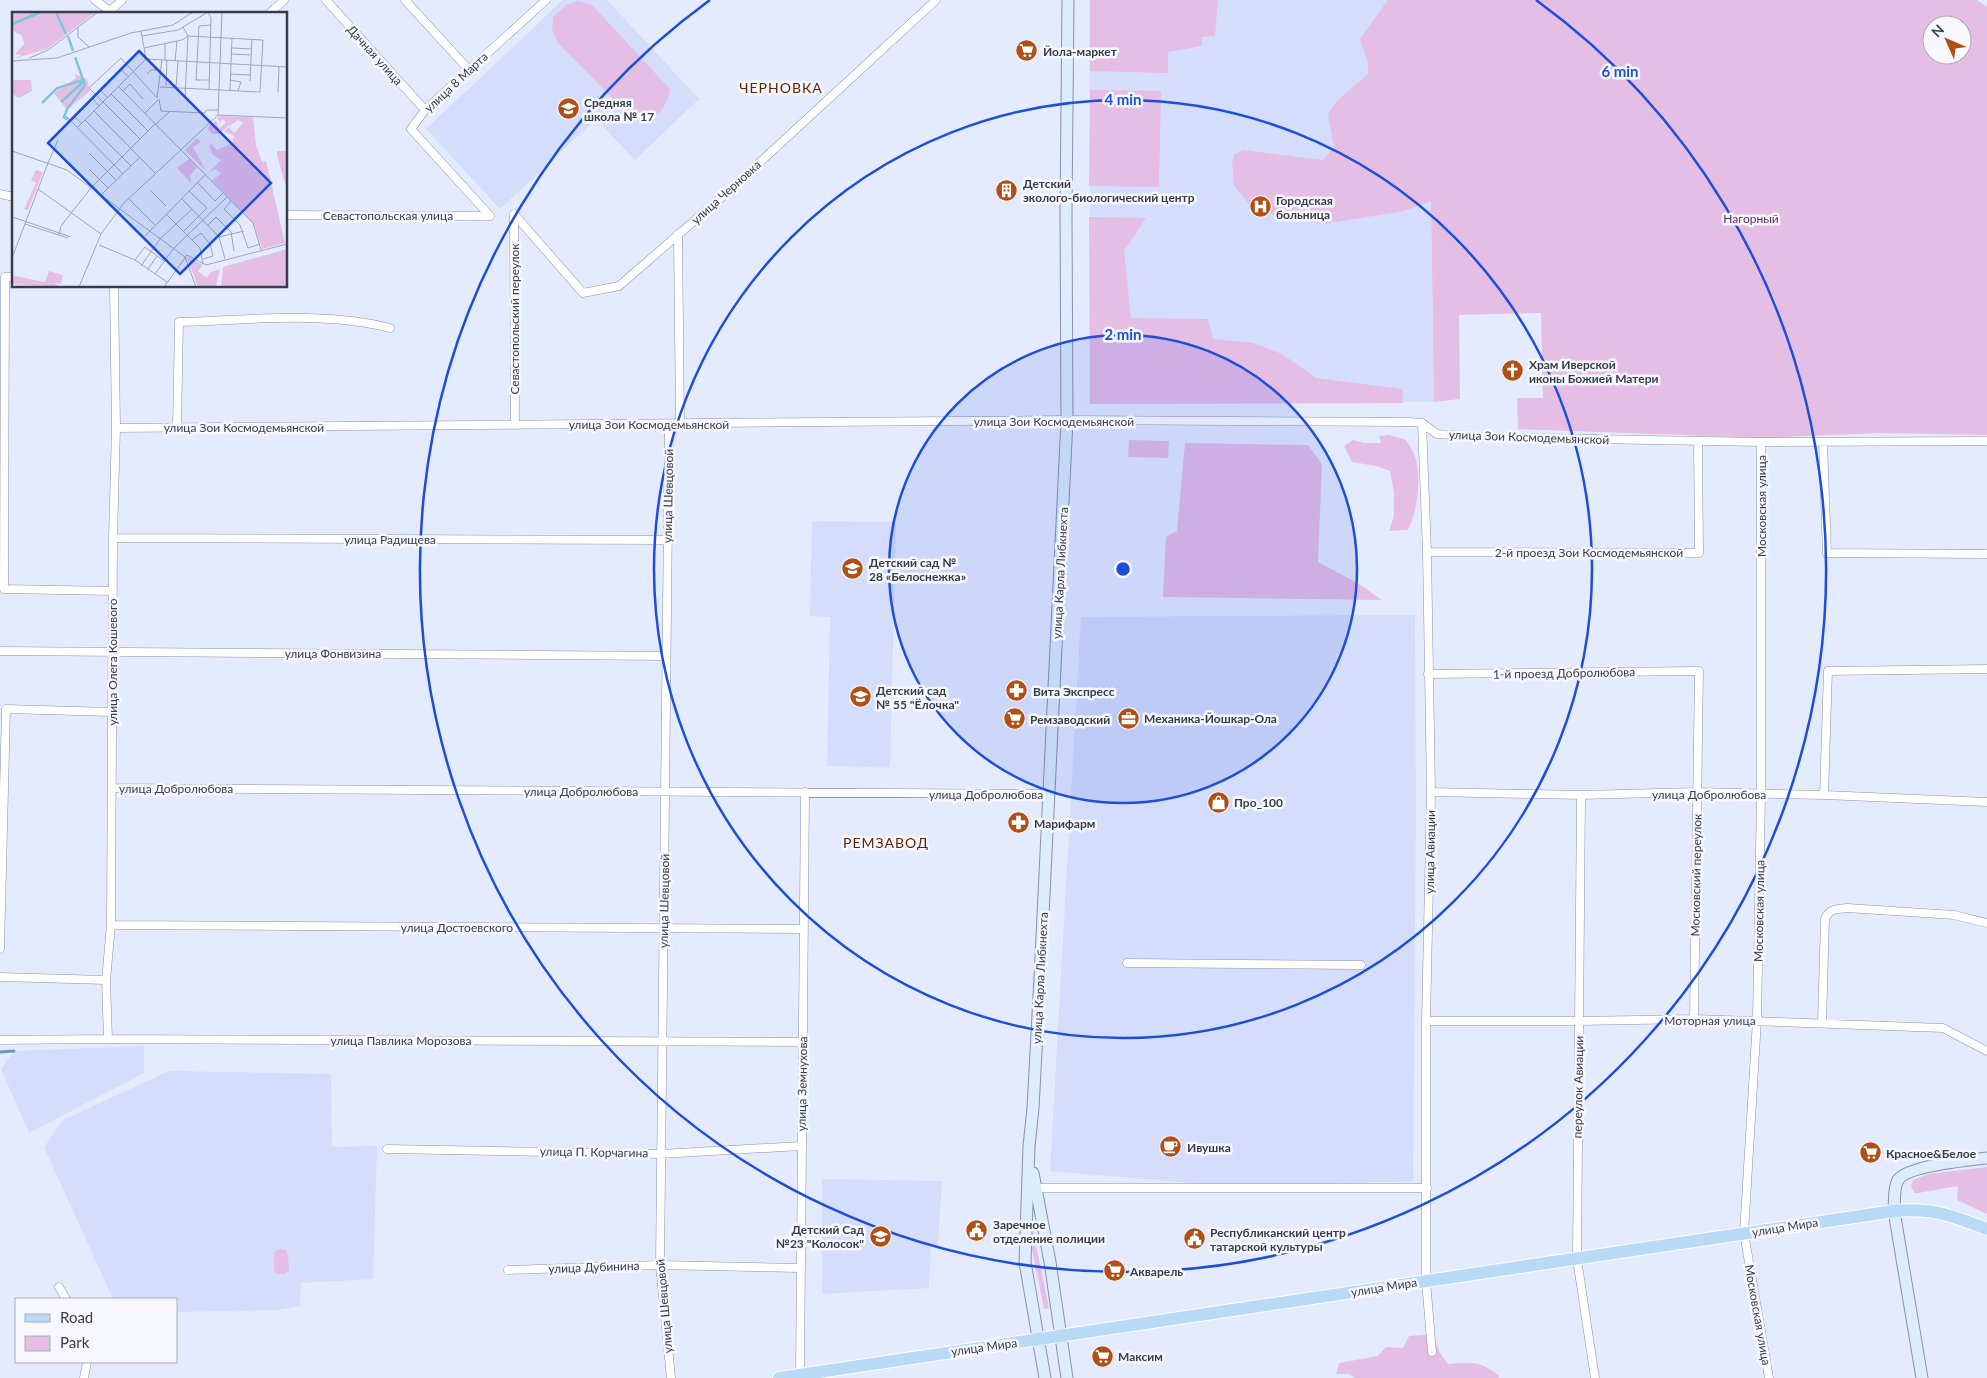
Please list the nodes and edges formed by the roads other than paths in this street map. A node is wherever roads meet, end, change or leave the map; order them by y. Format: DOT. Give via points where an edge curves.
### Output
graph roads {
  1 [pos="95,0"];
  2 [pos="122,0"];
  3 [pos="284,0"];
  4 [pos="326,0"];
  5 [pos="405,0"];
  6 [pos="546,0"];
  7 [pos="936,0"];
  8 [pos="1068,0"];
  9 [pos="110,12"];
  10 [pos="271,12"];
  11 [pos="469,70"];
  12 [pos="425,110"];
  13 [pos="514,214"];
  14 [pos="288,215"];
  15 [pos="490,216"];
  16 [pos="678,234"];
  17 [pos="12,277"];
  18 [pos="114,288"];
  19 [pos="390,328"];
  20 [pos="1067,420"];
  21 [pos="1422,422"];
  22 [pos="680,423"];
  23 [pos="669,424"];
  24 [pos="515,425"];
  25 [pos="116,428"];
  26 [pos="177,428"];
  27 [pos="1698,441"];
  28 [pos="1987,441"];
  29 [pos="1761,442"];
  30 [pos="1823,442"];
  31 [pos="113,538"];
  32 [pos="668,540"];
  33 [pos="1427,552"];
  34 [pos="1987,554"];
  35 [pos="112,591"];
  36 [pos="0,651"];
  37 [pos="112,652"];
  38 [pos="666,656"];
  39 [pos="1987,669"];
  40 [pos="1699,672"];
  41 [pos="1428,674"];
  42 [pos="112,712"];
  43 [pos="112,788"];
  44 [pos="665,792"];
  45 [pos="805,792"];
  46 [pos="1431,792"];
  47 [pos="1698,792"];
  48 [pos="1050,794"];
  49 [pos="1761,794"];
  50 [pos="1582,795"];
  51 [pos="1824,795"];
  52 [pos="1987,802"];
  53 [pos="1987,923"];
  54 [pos="111,925"];
  55 [pos="664,928"];
  56 [pos="803,929"];
  57 [pos="0,949"];
  58 [pos="1127,963"];
  59 [pos="1361,965"];
  60 [pos="0,977"];
  61 [pos="106,980"];
  62 [pos="1694,1019"];
  63 [pos="1757,1020"];
  64 [pos="1426,1021"];
  65 [pos="1579,1021"];
  66 [pos="1822,1023"];
  67 [pos="108,1038"];
  68 [pos="0,1040"];
  69 [pos="662,1041"];
  70 [pos="802,1042"];
  71 [pos="1987,1051"];
  72 [pos="801,1146"];
  73 [pos="1029,1146"];
  74 [pos="387,1149"];
  75 [pos="661,1154"];
  76 [pos="1987,1158"];
  77 [pos="1036,1188"];
  78 [pos="1427,1188"];
  79 [pos="1894,1210"];
  80 [pos="1987,1228"];
  81 [pos="1744,1233"];
  82 [pos="1577,1259"];
  83 [pos="660,1265"];
  84 [pos="800,1268"];
  85 [pos="508,1270"];
  86 [pos="1426,1281"];
  87 [pos="59,1287"];
  88 [pos="65,1298"];
  89 [pos="1060,1336"];
  90 [pos="1038,1339"];
  91 [pos="1432,1352"];
  92 [pos="87,1363"];
  93 [pos="800,1375"];
  94 [pos="84,1378"];
  95 [pos="671,1378"];
  96 [pos="779,1378"];
  97 [pos="1045,1378"];
  98 [pos="1067,1378"];
  99 [pos="1595,1378"];
  100 [pos="1769,1378"];
  101 [pos="1922,1378"];
  1 -- 9 [label="street"];
  2 -- 9 [label="street"];
  3 -- 10 [label="street"];
  4 -- 12 [label="street, Дачная улица"];
  5 -- 11 [label="street"];
  6 -- 11 [label="street, улица 8 Марта"];
  7 -- 16 [label="street, улица Черновка"];
  8 -- 20 [label="main road, улица Карла Либкнехта"];
  11 -- 12 [label="street, улица 8 Марта"];
  12 -- 15 [label="street, улица 8 Марта" via="411,129"];
  13 -- 16 [label="street, улица Черновка" via="583,293 619,286"];
  13 -- 24 [label="street, Севастопольский переулок"];
  14 -- 15 [label="street, Севастопольская улица"];
  16 -- 22 [label="street"];
  17 -- 35 [label="street" via="5,277 4,588"];
  18 -- 25 [label="street, улица Олега Кошевого"];
  19 -- 26 [label="street" via="362,321 286,318 179,322"];
  20 -- 21 [label="street, улица Зои Космодемьянской"];
  20 -- 22 [label="street, улица Зои Космодемьянской"];
  20 -- 48 [label="main road, улица Карла Либкнехта"];
  21 -- 27 [label="street, улица Зои Космодемьянской" via="1437,434"];
  21 -- 33 [label="street, улица Авиации"];
  22 -- 23 [label="street, улица Зои Космодемьянской"];
  23 -- 24 [label="street, улица Зои Космодемьянской"];
  23 -- 32 [label="street, улица Шевцовой"];
  24 -- 26 [label="street, улица Зои Космодемьянской"];
  25 -- 26 [label="street, улица Зои Космодемьянской"];
  25 -- 31 [label="street, улица Олега Кошевого"];
  27 -- 29 [label="street, улица Зои Космодемьянской"];
  27 -- 33 [label="street, 2-й проезд Зои Космодемьянской" via="1699,553"];
  28 -- 30 [label="street, улица Зои Космодемьянской"];
  29 -- 30 [label="street, улица Зои Космодемьянской"];
  29 -- 49 [label="street, Московская улица"];
  30 -- 34 [label="street" via="1827,554"];
  31 -- 32 [label="street, улица Радищева"];
  31 -- 35 [label="street, улица Олега Кошевого"];
  32 -- 38 [label="street, улица Шевцовой"];
  33 -- 41 [label="street, улица Авиации"];
  35 -- 37 [label="street, улица Олега Кошевого"];
  36 -- 37 [label="street, улица Фонвизина"];
  37 -- 38 [label="street, улица Фонвизина"];
  37 -- 42 [label="street, улица Олега Кошевого"];
  38 -- 44 [label="street, улица Шевцовой"];
  39 -- 51 [label="street" via="1828,671"];
  40 -- 41 [label="street, 1-й проезд Добролюбова"];
  40 -- 47 [label="street, Московский переулок"];
  41 -- 46 [label="street, улица Авиации"];
  42 -- 43 [label="street, улица Олега Кошевого"];
  42 -- 57 [label="street" via="6,709"];
  43 -- 44 [label="street, улица Добролюбова"];
  43 -- 54 [label="street, улица Олега Кошевого"];
  44 -- 45 [label="street, улица Добролюбова"];
  44 -- 55 [label="street, улица Шевцовой"];
  45 -- 48 [label="street, улица Добролюбова"];
  45 -- 56 [label="street, улица Земнухова"];
  46 -- 50 [label="street, улица Добролюбова"];
  46 -- 64 [label="street, улица Авиации"];
  47 -- 49 [label="street, улица Добролюбова"];
  47 -- 50 [label="street, улица Добролюбова"];
  47 -- 62 [label="street, Московский переулок"];
  48 -- 73 [label="main road, улица Карла Либкнехта"];
  49 -- 51 [label="street, улица Добролюбова"];
  49 -- 63 [label="street, Московская улица"];
  50 -- 65 [label="street, переулок Авиации"];
  51 -- 52 [label="street, улица Добролюбова"];
  53 -- 66 [label="street" via="1954,915 1833,909 1825,919"];
  54 -- 55 [label="street, улица Достоевского"];
  54 -- 61 [label="street, улица Олега Кошевого"];
  55 -- 56 [label="street, улица Достоевского"];
  55 -- 69 [label="street, улица Шевцовой"];
  56 -- 70 [label="street, улица Земнухова"];
  58 -- 59 [label="street"];
  60 -- 61 [label="street"];
  61 -- 67 [label="street, улица Олега Кошевого"];
  62 -- 63 [label="street, Моторная улица"];
  62 -- 65 [label="street, Моторная улица"];
  63 -- 66 [label="street, Моторная улица"];
  63 -- 81 [label="street, Московская улица"];
  64 -- 65 [label="street, Моторная улица"];
  64 -- 78 [label="street, улица Авиации"];
  65 -- 82 [label="street, переулок Авиации"];
  66 -- 71 [label="street, Моторная улица" via="1943,1028"];
  67 -- 68 [label="street, улица Павлика Морозова"];
  67 -- 69 [label="street, улица Павлика Морозова"];
  69 -- 70 [label="street, улица Павлика Морозова"];
  69 -- 75 [label="street, улица Шевцовой"];
  70 -- 72 [label="street, улица Земнухова"];
  72 -- 75 [label="street, улица П. Корчагина"];
  72 -- 84 [label="street, улица Земнухова"];
  73 -- 77 [label="main road, улица Карла Либкнехта"];
  73 -- 90 [label="main road, улица Карла Либкнехта" via="1026,1262"];
  74 -- 75 [label="street, улица П. Корчагина"];
  75 -- 83 [label="street, улица Шевцовой"];
  76 -- 79 [label="main road" via="1910,1171 1898,1180"];
  77 -- 78 [label="street"];
  77 -- 89 [label="main road, улица Карла Либкнехта"];
  78 -- 86 [label="street, улица Авиации"];
  79 -- 80 [label="main road, улица Мира" via="1932,1210"];
  79 -- 81 [label="main road, улица Мира"];
  79 -- 101 [label="main road"];
  81 -- 82 [label="main road, улица Мира"];
  81 -- 100 [label="street, Московская улица"];
  82 -- 86 [label="main road, улица Мира"];
  82 -- 99 [label="street, переулок Авиации"];
  83 -- 84 [label="street, улица Дубинина"];
  83 -- 85 [label="street, улица Дубинина"];
  83 -- 95 [label="street, улица Шевцовой"];
  84 -- 93 [label="street, улица Земнухова"];
  86 -- 89 [label="main road, улица Мира"];
  86 -- 91 [label="street, улица Авиации"];
  87 -- 88 [label="street"];
  89 -- 90 [label="main road, улица Мира"];
  89 -- 98 [label="main road, улица Карла Либкнехта"];
  90 -- 93 [label="main road, улица Мира"];
  90 -- 97 [label="main road, улица Карла Либкнехта"];
  92 -- 94 [label="street"];
  93 -- 96 [label="main road, улица Мира"];
}
